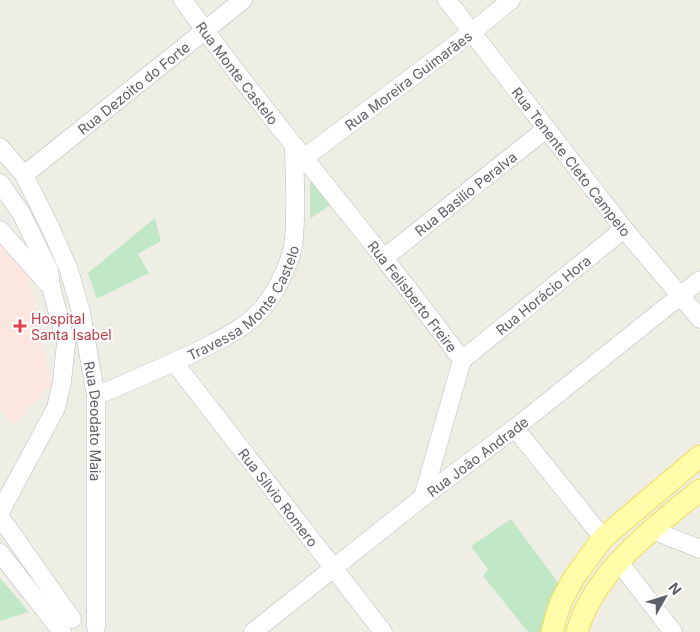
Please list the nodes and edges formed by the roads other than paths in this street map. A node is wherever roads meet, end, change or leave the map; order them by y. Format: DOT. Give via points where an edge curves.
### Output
graph roads {
  1 [pos="183,0"];
  2 [pos="244,0"];
  3 [pos="447,0"];
  4 [pos="511,0"];
  5 [pos="205,31"];
  6 [pos="472,32"];
  7 [pos="546,129"];
  8 [pos="0,147"];
  9 [pos="299,151"];
  10 [pos="24,175"];
  11 [pos="0,183"];
  12 [pos="624,228"];
  13 [pos="0,230"];
  14 [pos="384,258"];
  15 [pos="700,280"];
  16 [pos="51,287"];
  17 [pos="680,296"];
  18 [pos="700,319"];
  19 [pos="462,360"];
  20 [pos="174,362"];
  21 [pos="96,396"];
  22 [pos="515,428"];
  23 [pos="700,456"];
  24 [pos="700,490"];
  25 [pos="423,497"];
  26 [pos="0,512"];
  27 [pos="0,517"];
  28 [pos="652,530"];
  29 [pos="603,538"];
  30 [pos="700,549"];
  31 [pos="0,554"];
  32 [pos="619,562"];
  33 [pos="333,568"];
  34 [pos="66,628"];
  35 [pos="96,630"];
  36 [pos="253,632"];
  37 [pos="383,632"];
  38 [pos="552,632"];
  39 [pos="577,632"];
  40 [pos="673,632"];
  1 -- 5 [label="street, Rua Monte Castelo"];
  2 -- 5 [label="street, Rua Dezoito do Forte"];
  3 -- 6 [label="street, Rua Tenente Cleto Campelo"];
  4 -- 6 [label="street, Rua Moreira Guimarães"];
  5 -- 9 [label="street, Rua Monte Castelo"];
  5 -- 10 [label="street, Rua Dezoito do Forte"];
  6 -- 7 [label="street, Rua Tenente Cleto Campelo"];
  6 -- 9 [label="street, Rua Moreira Guimarães"];
  7 -- 12 [label="street, Rua Tenente Cleto Campelo"];
  7 -- 14 [label="street, Rua Basilio Peralva"];
  8 -- 10 [label="street, Rua Deodato Maia"];
  9 -- 14 [label="street, Rua Felisberto Freire"];
  9 -- 20 [label="street, Travessa Monte Castelo" via="292,250 270,298 255,316 234,332"];
  10 -- 21 [label="street, Rua Deodato Maia" via="69,270 81,312"];
  11 -- 16 [label="street" via="20,213 49,270"];
  12 -- 17 [label="street, Rua Tenente Cleto Campelo"];
  12 -- 19 [label="street, Rua Horácio Hora"];
  13 -- 16 [label="street"];
  14 -- 19 [label="street, Rua Felisberto Freire"];
  15 -- 17 [label="street, Rua João Andrade"];
  16 -- 26 [label="street" via="66,343 62,382 56,408"];
  17 -- 18 [label="street, Rua Tenente Cleto Campelo"];
  17 -- 22 [label="street, Rua João Andrade"];
  19 -- 25 [label="street, Rua Felisberto Freire"];
  20 -- 21 [label="street, Travessa Monte Castelo"];
  20 -- 33 [label="street, Rua Sílvio Romero"];
  21 -- 35 [label="street, Rua Deodato Maia"];
  22 -- 25 [label="street, Rua João Andrade"];
  22 -- 29 [label="street"];
  23 -- 29 [label="main road"];
  24 -- 28 [label="main road"];
  25 -- 33 [label="street, Rua João Andrade"];
  27 -- 34 [label="street"];
  28 -- 30 [label="street"];
  28 -- 32 [label="main road"];
  29 -- 38 [label="main road" via="561,602"];
  31 -- 34 [label="street"];
  32 -- 39 [label="main road" via="599,586 583,613"];
  32 -- 40 [label="street"];
  33 -- 36 [label="street, Rua João Andrade"];
  33 -- 37 [label="street, Rua Sílvio Romero"];
  34 -- 35 [label="street" via="77,617 94,623"];
}
